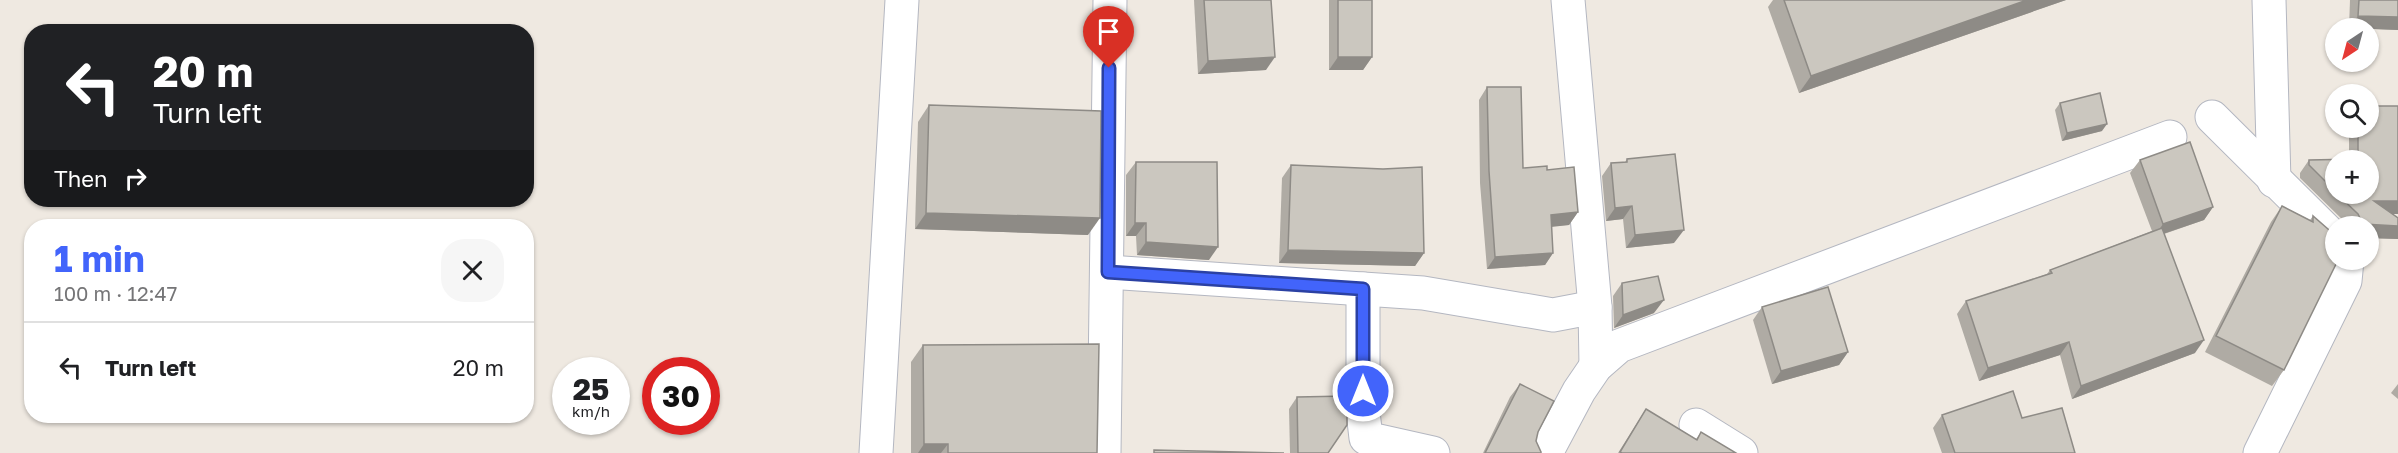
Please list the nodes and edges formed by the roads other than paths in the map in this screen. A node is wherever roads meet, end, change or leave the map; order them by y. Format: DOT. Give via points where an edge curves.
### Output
graph roads {
  1 [pos="902,0"];
  2 [pos="1110,0"];
  3 [pos="1568,0"];
  4 [pos="2269,0"];
  5 [pos="2212,117"];
  6 [pos="2170,136"];
  7 [pos="2274,181"];
  8 [pos="2325,230"];
  9 [pos="2346,270"];
  10 [pos="1108,272"];
  11 [pos="1363,289"];
  12 [pos="1595,307"];
  13 [pos="1596,366"];
  14 [pos="1696,425"];
  15 [pos="876,453"];
  16 [pos="1104,453"];
  17 [pos="1434,453"];
  18 [pos="1546,453"];
  19 [pos="1741,453"];
  20 [pos="2260,453"];
  1 -- 15 [label="street"];
  2 -- 10 [label="street"];
  3 -- 12 [label="street"];
  4 -- 7 [label="street"];
  5 -- 7 [label="street"];
  6 -- 13 [label="street" via="1619,346"];
  7 -- 8 [label="street"];
  9 -- 20 [label="street" via="2345,281"];
  10 -- 11 [label="street"];
  10 -- 16 [label="street"];
  11 -- 12 [label="street" via="1423,293 1553,315"];
  11 -- 17 [label="street" via="1366,438"];
  12 -- 13 [label="street"];
  13 -- 18 [label="street"];
  14 -- 19 [label="street"];
}
